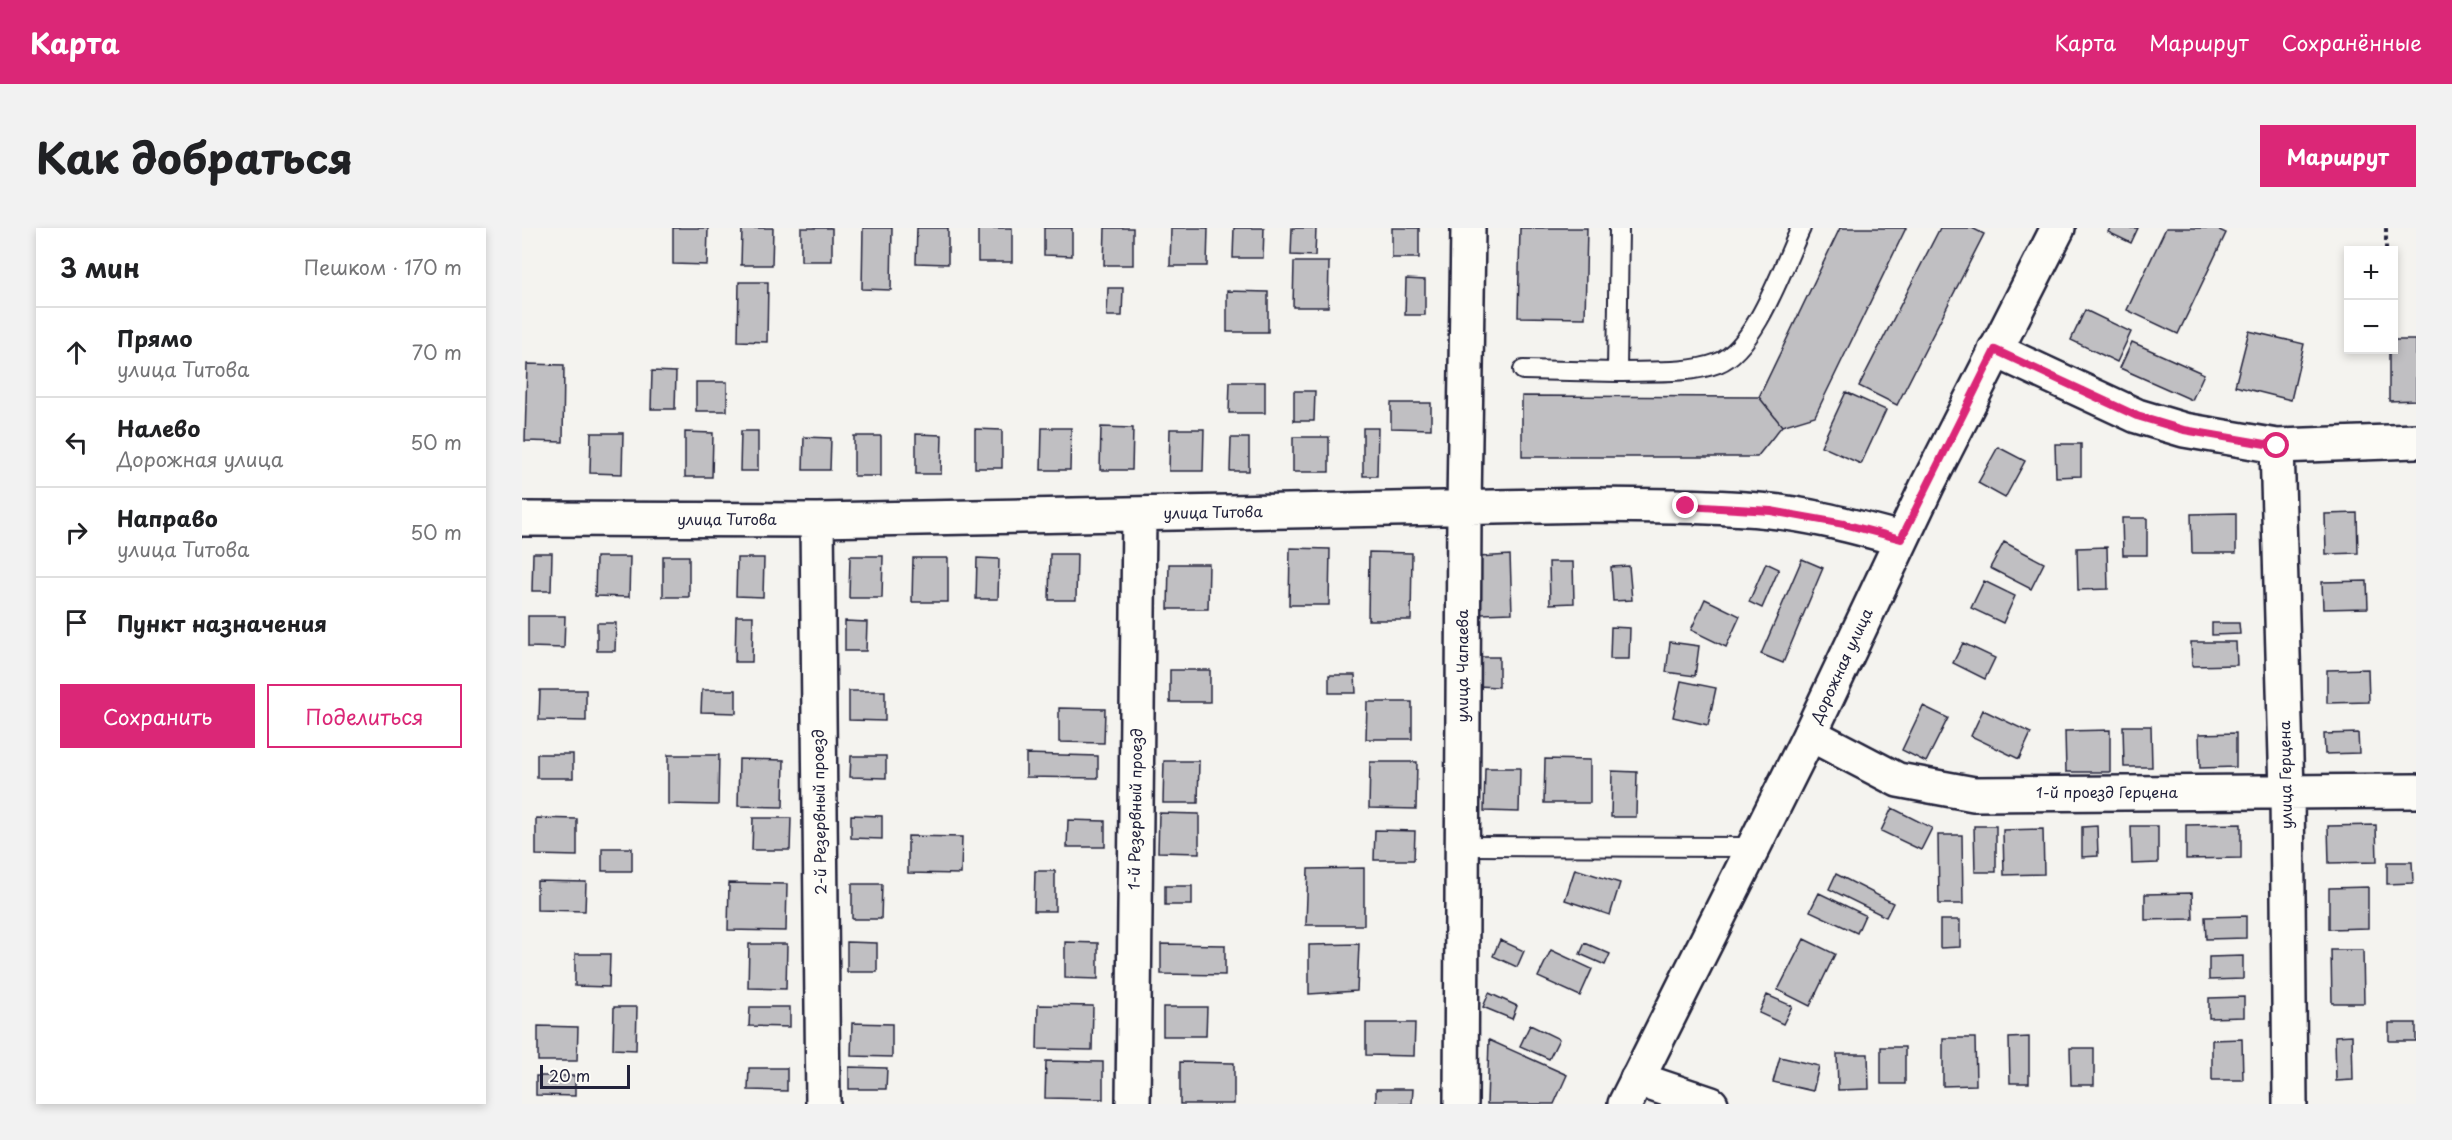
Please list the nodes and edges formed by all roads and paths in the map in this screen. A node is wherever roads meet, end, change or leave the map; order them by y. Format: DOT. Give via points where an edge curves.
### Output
graph roads {
  1 [pos="1468,228"];
  2 [pos="1619,228"];
  3 [pos="1801,228"];
  4 [pos="2386,228"];
  5 [pos="2052,230"];
  6 [pos="2386,246"];
  7 [pos="1995,350"];
  8 [pos="1523,370"];
  9 [pos="1617,372"];
  10 [pos="2416,441"];
  11 [pos="2277,446"];
  12 [pos="1464,508"];
  13 [pos="1139,514"];
  14 [pos="522,519"];
  15 [pos="817,520"];
  16 [pos="1901,539"];
  17 [pos="1810,734"];
  18 [pos="2416,791"];
  19 [pos="2287,792"];
  20 [pos="1462,846"];
  21 [pos="1753,847"];
  22 [pos="1631,1091"];
  23 [pos="823,1104"];
  24 [pos="1133,1104"];
  25 [pos="1461,1104"];
  26 [pos="1711,1104"];
  27 [pos="2290,1104"];
  1 -- 12 [label="street, улица Чапаева"];
  2 -- 9 [label="lane"];
  3 -- 9 [label="lane" via="1753,330 1739,350 1719,363 1695,369"];
  4 -- 6 [label="path"];
  5 -- 7 [label="street, Дорожная улица"];
  7 -- 11 [label="street" via="2137,416 2184,430"];
  7 -- 16 [label="street, Дорожная улица"];
  8 -- 9 [label="lane"];
  10 -- 11 [label="street"];
  11 -- 19 [label="street, улица Герцена"];
  12 -- 13 [label="street, улица Титова"];
  12 -- 16 [label="street, улица Титова" via="1618,506 1771,511"];
  12 -- 20 [label="street, улица Чапаева"];
  13 -- 15 [label="street, улица Титова"];
  13 -- 24 [label="street, 1-й Резервный проезд"];
  14 -- 15 [label="street, улица Титова"];
  15 -- 23 [label="street, 2-й Резервный проезд"];
  16 -- 17 [label="street, Дорожная улица"];
  17 -- 19 [label="street, 1-й проезд Герцена" via="1898,780 1974,794"];
  17 -- 21 [label="street, Дорожная улица"];
  18 -- 19 [label="street, 1-й проезд Герцена"];
  19 -- 27 [label="street, улица Герцена"];
  20 -- 21 [label="lane"];
  20 -- 25 [label="street, улица Чапаева"];
  21 -- 22 [label="street, Дорожная улица"];
  22 -- 26 [label="street"];
}
